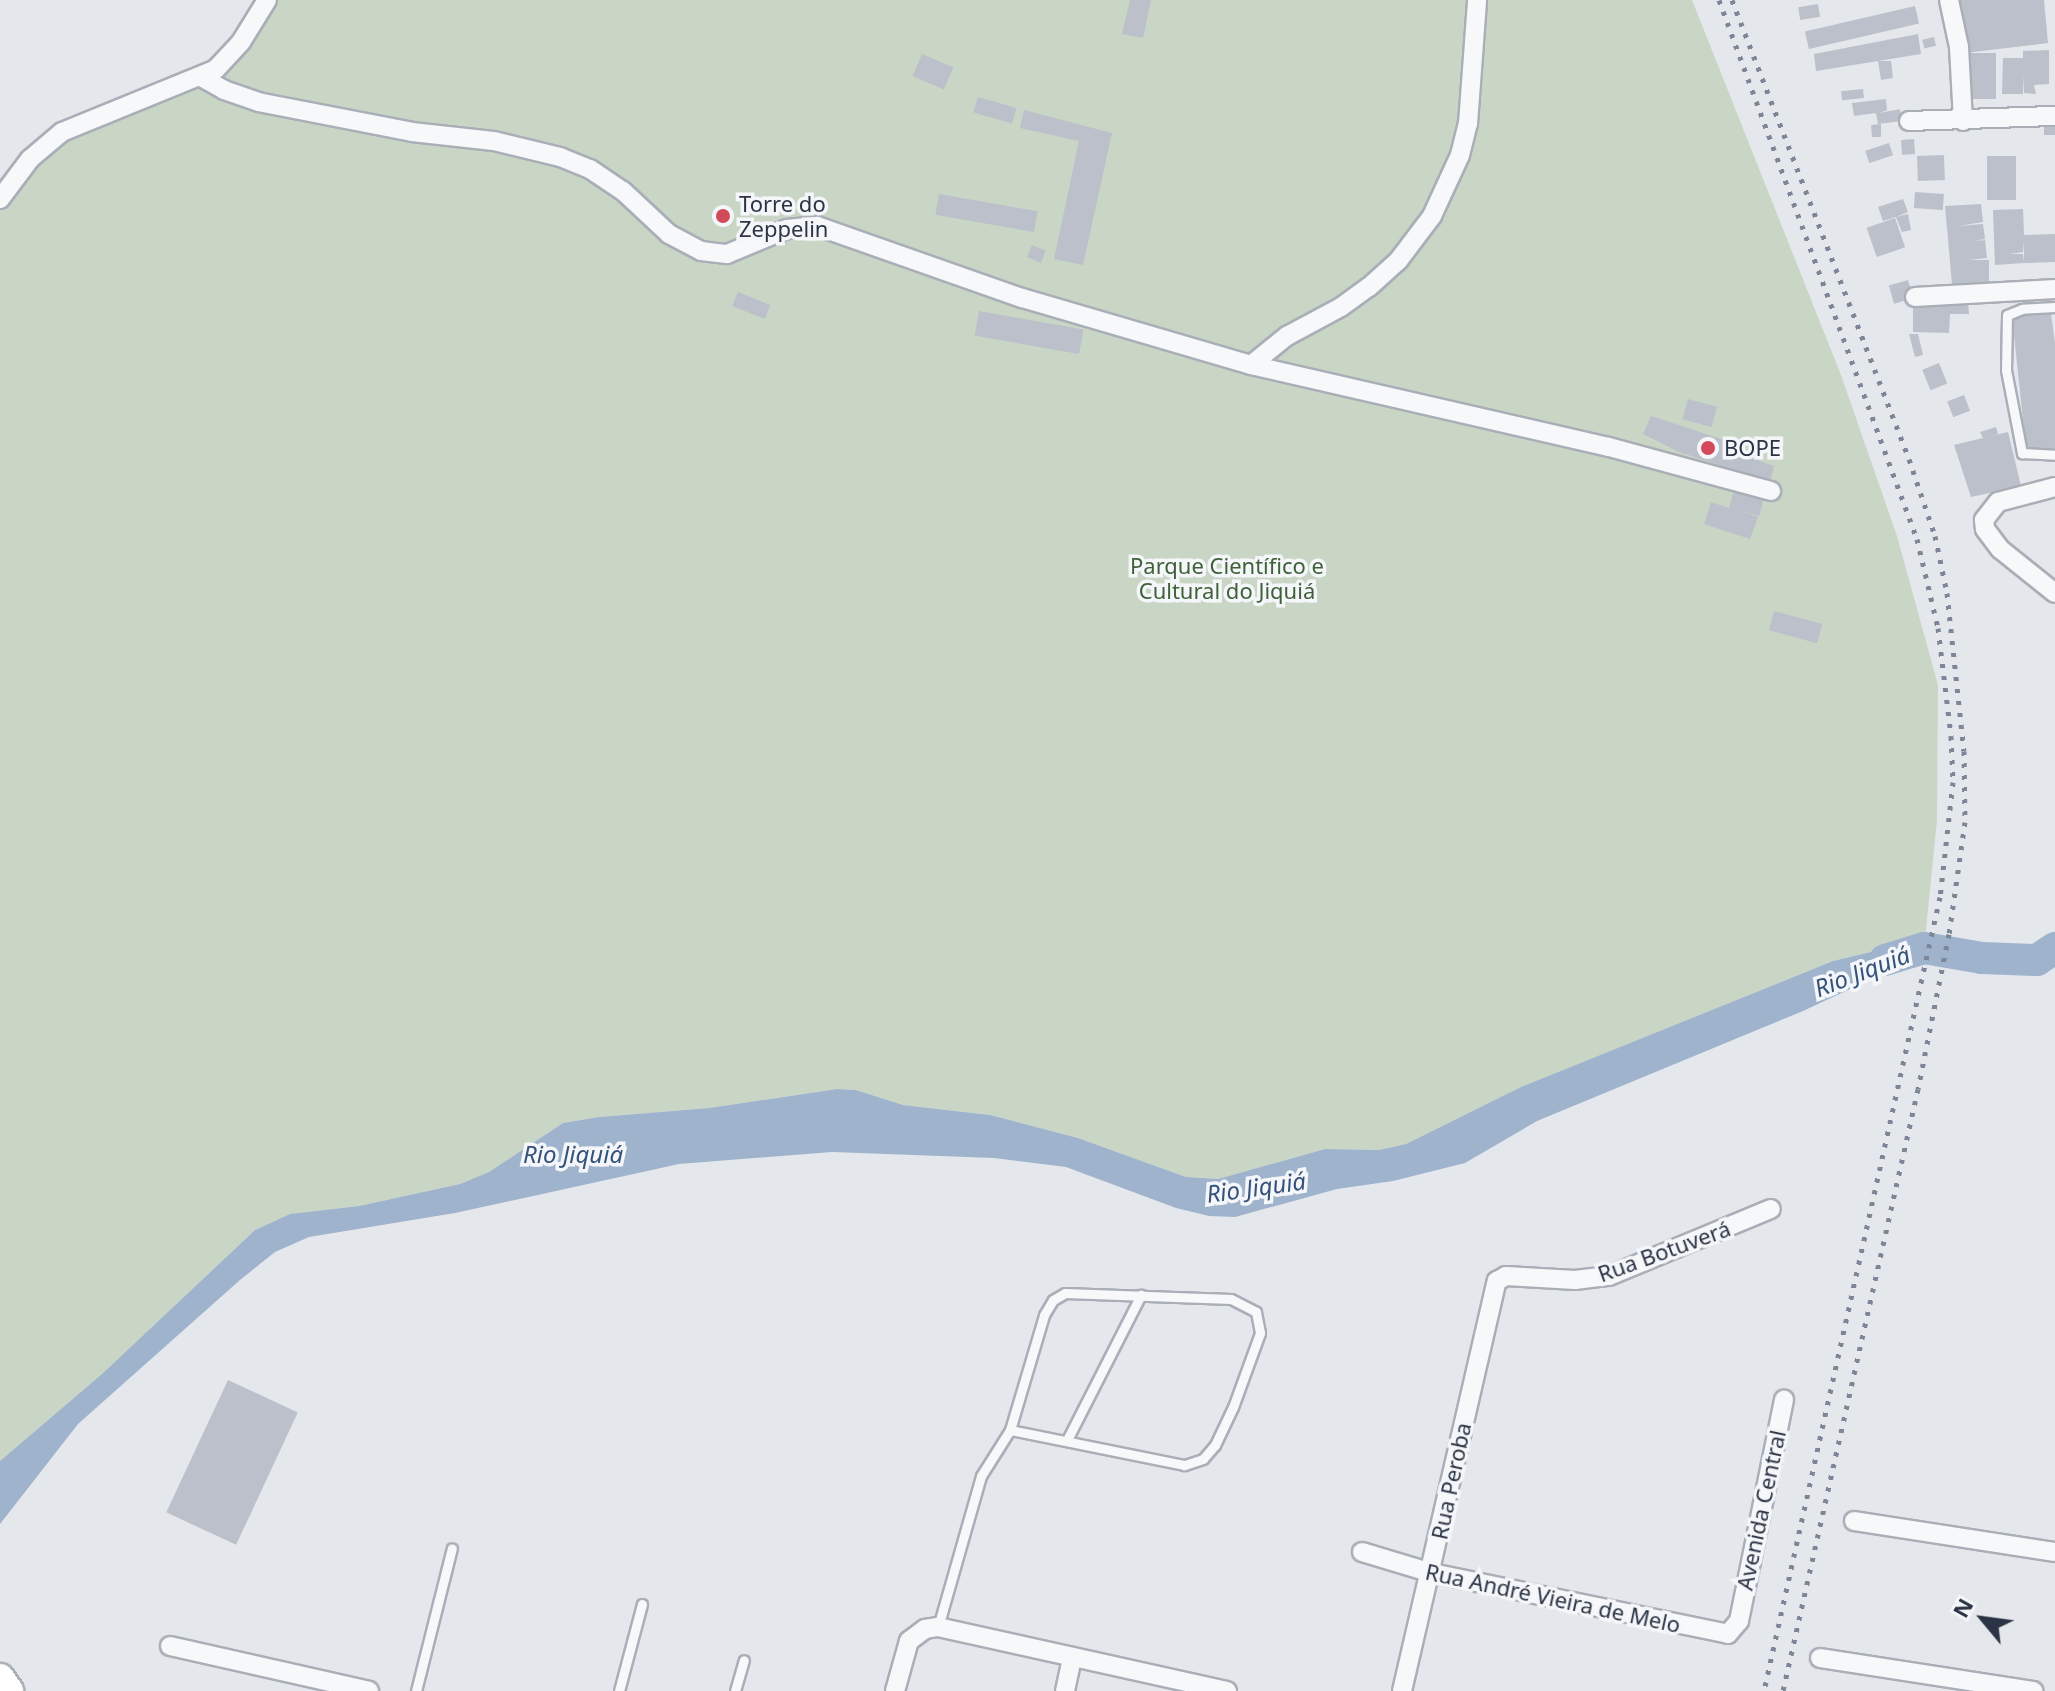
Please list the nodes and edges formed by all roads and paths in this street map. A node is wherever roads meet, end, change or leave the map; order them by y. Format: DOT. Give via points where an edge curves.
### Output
graph roads {
  1 [pos="267,0"];
  2 [pos="1477,0"];
  3 [pos="1949,0"];
  4 [pos="201,77"];
  5 [pos="2055,116"];
  6 [pos="1909,121"];
  7 [pos="1963,121"];
  8 [pos="0,199"];
  9 [pos="2055,289"];
  10 [pos="1915,297"];
  11 [pos="2055,307"];
  12 [pos="1251,365"];
  13 [pos="2055,455"];
  14 [pos="2055,487"];
  15 [pos="1771,491"];
  16 [pos="2055,593"];
  17 [pos="1771,1209"];
  18 [pos="1506,1276"];
  19 [pos="1141,1295"];
  20 [pos="1784,1400"];
  21 [pos="1010,1430"];
  22 [pos="1067,1440"];
  23 [pos="1854,1521"];
  24 [pos="452,1548"];
  25 [pos="1362,1552"];
  26 [pos="2055,1552"];
  27 [pos="1432,1573"];
  28 [pos="642,1604"];
  29 [pos="1739,1621"];
  30 [pos="938,1627"];
  31 [pos="170,1646"];
  32 [pos="1072,1657"];
  33 [pos="1820,1658"];
  34 [pos="744,1660"];
  35 [pos="0,1678"];
  36 [pos="9,1691"];
  37 [pos="369,1691"];
  38 [pos="416,1691"];
  39 [pos="619,1691"];
  40 [pos="735,1691"];
  41 [pos="895,1691"];
  42 [pos="1065,1691"];
  43 [pos="1227,1691"];
  44 [pos="1402,1691"];
  45 [pos="2033,1691"];
  1 -- 4 [label="street" via="230,56"];
  2 -- 12 [label="street" via="1468,124 1432,216 1398,261 1369,287 1287,336"];
  3 -- 7 [label="street" via="1959,47"];
  4 -- 8 [label="street" via="73,125 30,159"];
  4 -- 12 [label="street" via="258,102 560,157 590,169 684,243 714,255 744,249 787,229 817,226 1022,298"];
  5 -- 7 [label="street"];
  6 -- 7 [label="street"];
  9 -- 10 [label="street"];
  11 -- 13 [label="lane" via="2007,315 2006,370 2022,453"];
  12 -- 15 [label="street" via="1609,447"];
  14 -- 16 [label="street" via="1990,508 1984,520 2000,549"];
  17 -- 18 [label="street, Rua Botuverá" via="1609,1276"];
  18 -- 27 [label="street, Rua Peroba" via="1497,1281 1490,1303"];
  19 -- 21 [label="lane" via="1065,1293 1053,1300"];
  19 -- 22 [label="lane"];
  19 -- 22 [label="lane" via="1231,1299 1256,1312 1260,1333 1215,1445 1203,1459 1184,1465"];
  20 -- 29 [label="street, Avenida Central"];
  21 -- 22 [label="lane"];
  21 -- 30 [label="lane" via="981,1476"];
  23 -- 26 [label="street"];
  24 -- 38 [label="lane"];
  25 -- 27 [label="street, Rua André Vieira de Melo"];
  27 -- 29 [label="street, Rua André Vieira de Melo" via="1725,1636"];
  27 -- 44 [label="street, Rua Peroba"];
  28 -- 39 [label="lane"];
  30 -- 32 [label="street"];
  30 -- 41 [label="street" via="909,1641"];
  31 -- 37 [label="street"];
  32 -- 42 [label="street"];
  32 -- 43 [label="street"];
  33 -- 45 [label="street"];
  34 -- 40 [label="lane"];
  35 -- 36 [label="main road"];
}
